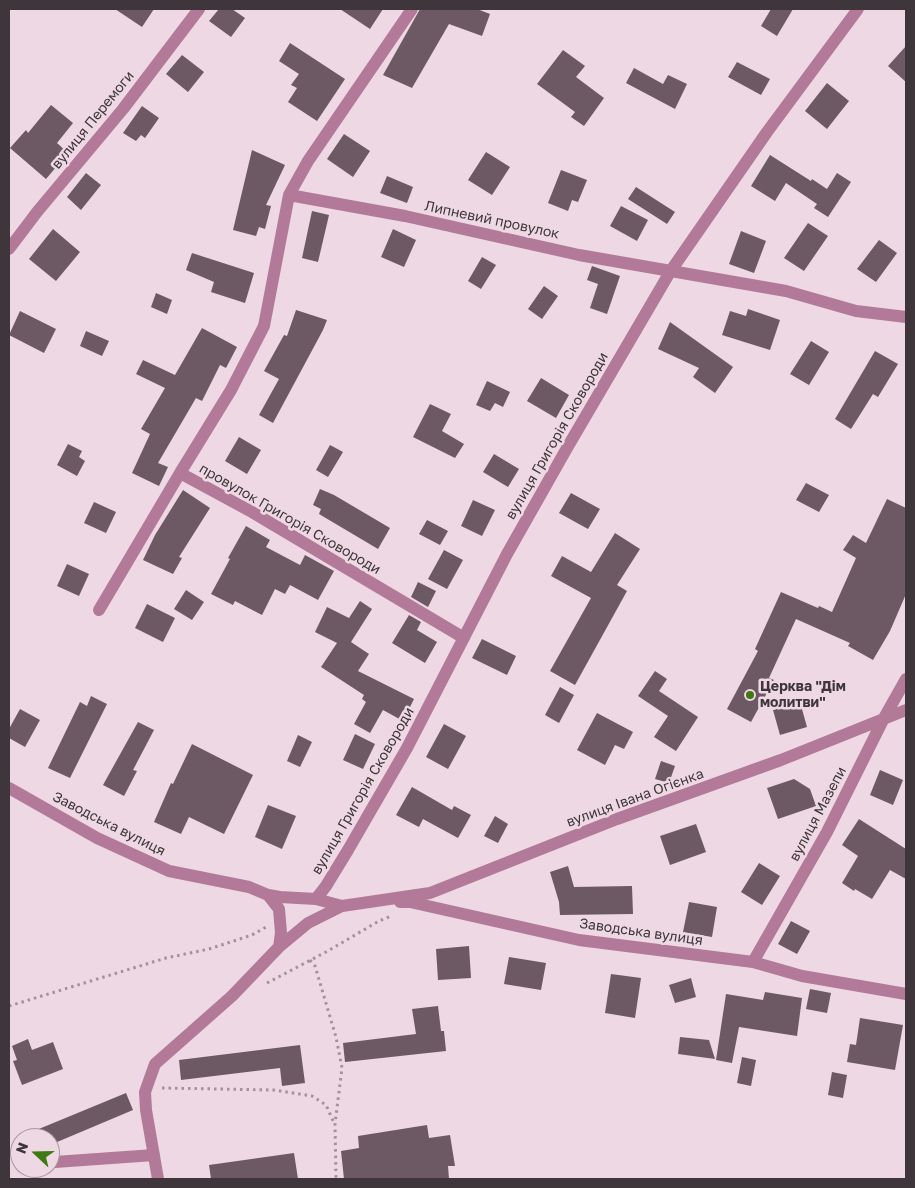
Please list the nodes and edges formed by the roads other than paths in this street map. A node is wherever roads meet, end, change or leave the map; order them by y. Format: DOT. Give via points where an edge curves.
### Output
graph roads {
  1 [pos="199,9"];
  2 [pos="412,9"];
  3 [pos="858,9"];
  4 [pos="289,195"];
  5 [pos="9,249"];
  6 [pos="670,272"];
  7 [pos="906,317"];
  8 [pos="180,474"];
  9 [pos="99,610"];
  10 [pos="464,638"];
  11 [pos="906,680"];
  12 [pos="906,710"];
  13 [pos="884,718"];
  14 [pos="9,788"];
  15 [pos="268,894"];
  16 [pos="316,899"];
  17 [pos="371,902"];
  18 [pos="342,906"];
  19 [pos="279,947"];
  20 [pos="753,962"];
  21 [pos="906,994"];
  22 [pos="154,1155"];
  23 [pos="60,1162"];
  24 [pos="158,1179"];
  1 -- 5 [label="street, вулиця Перемоги"];
  2 -- 4 [label="street" via="308,161"];
  3 -- 6 [label="street, вулиця Григорія Сковороди" via="767,132"];
  4 -- 6 [label="street, Липневий провулок"];
  4 -- 8 [label="street, провулок Григорія Сковороди" via="264,326 231,390"];
  6 -- 7 [label="street, Липневий провулок" via="786,291 856,311"];
  6 -- 10 [label="street, вулиця Григорія Сковороди" via="566,448"];
  8 -- 9 [label="street"];
  8 -- 10 [label="street, провулок Григорія Сковороди" via="252,512"];
  10 -- 16 [label="street, вулиця Григорія Сковороди" via="407,748"];
  11 -- 13 [label="street, вулиця Мазепи"];
  12 -- 13 [label="street, вулиця Івана Огієнка"];
  13 -- 17 [label="street, вулиця Івана Огієнка" via="430,893"];
  13 -- 20 [label="street, вулиця Мазепи" via="827,832"];
  14 -- 15 [label="street, Заводська вулиця" via="97,838 169,870"];
  15 -- 16 [label="street, Заводська вулиця"];
  15 -- 19 [label="street" via="279,909"];
  16 -- 18 [label="street, Заводська вулиця"];
  17 -- 18 [label="street"];
  17 -- 20 [label="street, Заводська вулиця" via="410,902 579,940"];
  18 -- 19 [label="street" via="308,923"];
  19 -- 22 [label="street" via="232,996 155,1064 145,1092"];
  20 -- 21 [label="street, Заводська вулиця" via="802,976"];
  22 -- 23 [label="street"];
  22 -- 24 [label="street"];
}
